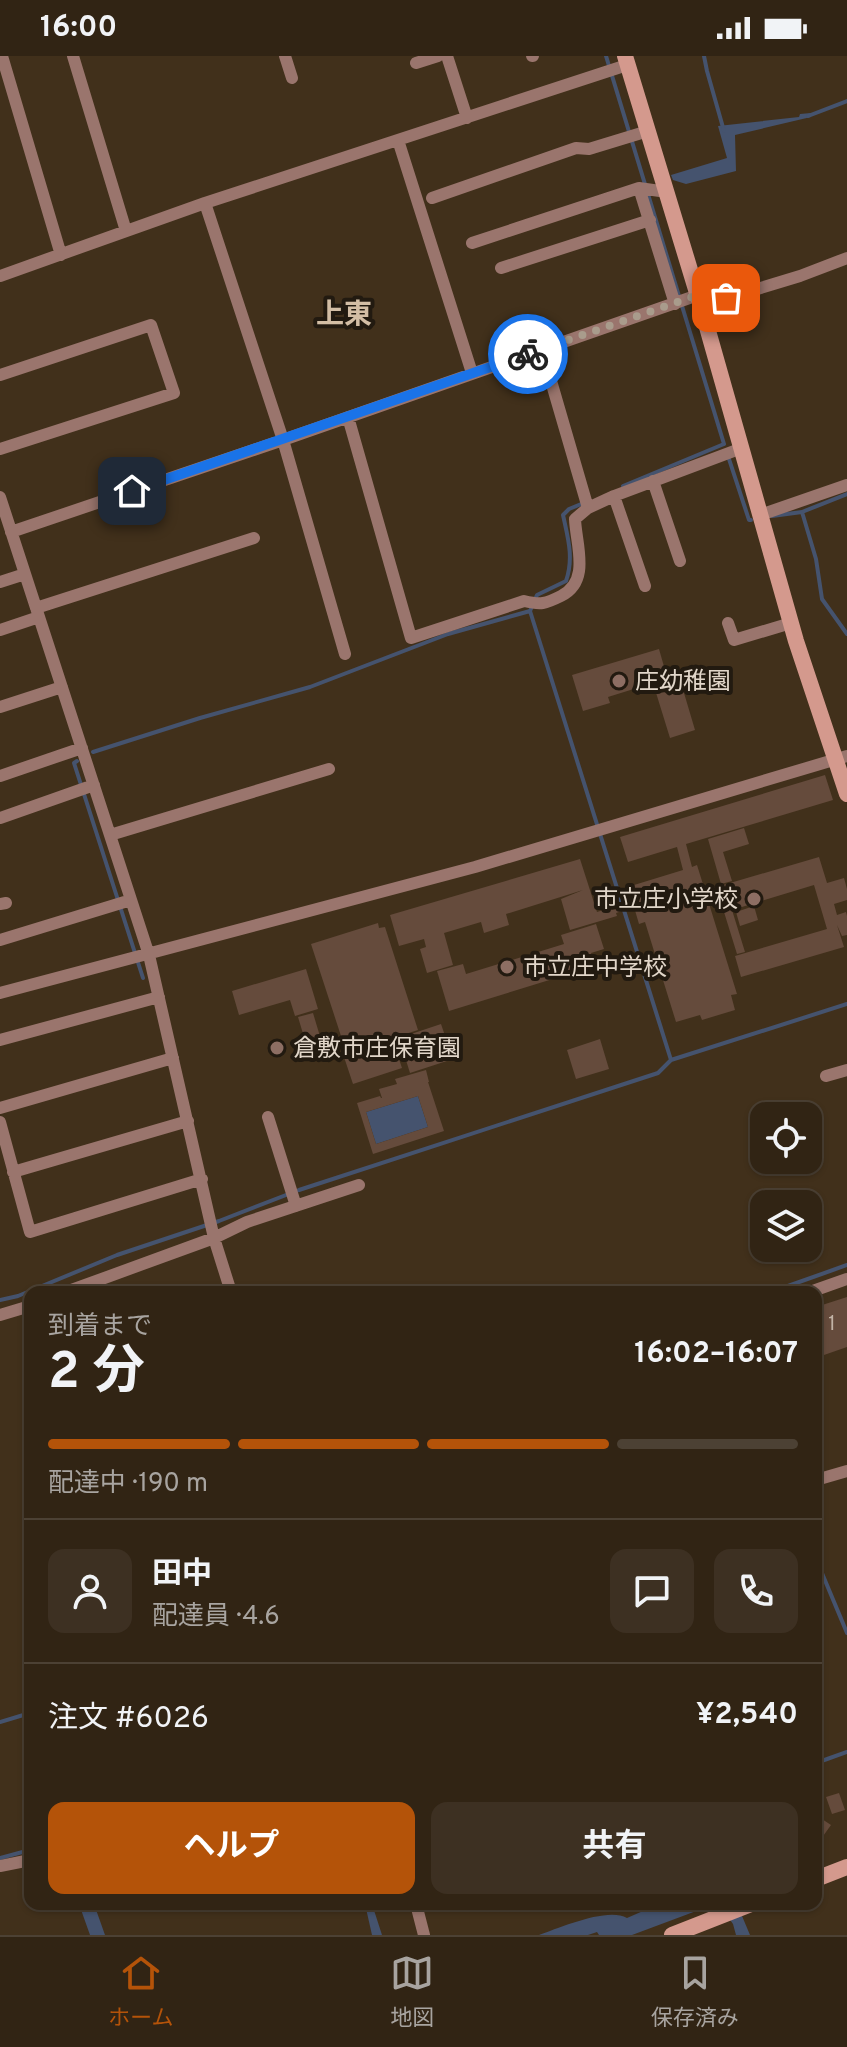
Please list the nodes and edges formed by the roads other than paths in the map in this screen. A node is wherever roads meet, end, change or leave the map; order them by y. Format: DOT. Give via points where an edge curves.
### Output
graph roads {
  1 [pos="2,56"];
  2 [pos="73,56"];
  3 [pos="285,56"];
  4 [pos="438,56"];
  5 [pos="447,56"];
  6 [pos="416,63"];
  7 [pos="618,66"];
  8 [pos="292,78"];
  9 [pos="467,118"];
  10 [pos="636,135"];
  11 [pos="398,140"];
  12 [pos="651,190"];
  13 [pos="432,198"];
  14 [pos="205,203"];
  15 [pos="650,220"];
  16 [pos="126,231"];
  17 [pos="472,243"];
  18 [pos="61,255"];
  19 [pos="847,258"];
  20 [pos="501,268"];
  21 [pos="0,276"];
  22 [pos="688,302"];
  23 [pos="542,350"];
  24 [pos="472,373"];
  25 [pos="0,375"];
  26 [pos="348,417"];
  27 [pos="283,440"];
  28 [pos="0,449"];
  29 [pos="731,452"];
  30 [pos="653,481"];
  31 [pos="847,485"];
  32 [pos="614,496"];
  33 [pos="0,497"];
  34 [pos="587,504"];
  35 [pos="760,515"];
  36 [pos="11,532"];
  37 [pos="254,538"];
  38 [pos="680,561"];
  39 [pos="25,574"];
  40 [pos="0,582"];
  41 [pos="645,586"];
  42 [pos="38,612"];
  43 [pos="728,623"];
  44 [pos="791,623"];
  45 [pos="0,630"];
  46 [pos="345,654"];
  47 [pos="62,687"];
  48 [pos="0,707"];
  49 [pos="82,748"];
  50 [pos="841,758"];
  51 [pos="329,769"];
  52 [pos="0,776"];
  53 [pos="86,788"];
  54 [pos="847,794"];
  55 [pos="0,818"];
  56 [pos="110,835"];
  57 [pos="123,902"];
  58 [pos="0,940"];
  59 [pos="141,957"];
  60 [pos="0,993"];
  61 [pos="159,997"];
  62 [pos="0,1040"];
  63 [pos="173,1058"];
  64 [pos="847,1070"];
  65 [pos="826,1076"];
  66 [pos="0,1108"];
  67 [pos="268,1117"];
  68 [pos="188,1121"];
  69 [pos="0,1122"];
  70 [pos="13,1172"];
  71 [pos="202,1179"];
  72 [pos="359,1185"];
  73 [pos="295,1203"];
  74 [pos="213,1233"];
  75 [pos="847,1279"];
  76 [pos="81,1286"];
  77 [pos="229,1286"];
  78 [pos="822,1288"];
  79 [pos="24,1308"];
  80 [pos="0,1315"];
  81 [pos="847,1471"];
  82 [pos="822,1478"];
  83 [pos="24,1861"];
  84 [pos="0,1866"];
  85 [pos="847,1867"];
  86 [pos="822,1877"];
  87 [pos="418,1910"];
  88 [pos="736,1910"];
  89 [pos="424,1935"];
  90 [pos="672,1935"];
  1 -- 18 [label="street"];
  2 -- 16 [label="street"];
  3 -- 8 [label="street"];
  4 -- 6 [label="street"];
  5 -- 9 [label="street"];
  7 -- 9 [label="street"];
  7 -- 10 [label="street"];
  9 -- 11 [label="street"];
  10 -- 12 [label="street"];
  10 -- 13 [label="street" via="576,148"];
  11 -- 14 [label="street"];
  11 -- 24 [label="street"];
  12 -- 15 [label="street"];
  12 -- 17 [label="street"];
  12 -- 22 [label="street"];
  14 -- 16 [label="street"];
  14 -- 27 [label="street"];
  15 -- 20 [label="street"];
  15 -- 22 [label="street"];
  16 -- 18 [label="street"];
  18 -- 21 [label="street"];
  19 -- 22 [label="street" via="800,276"];
  22 -- 23 [label="street"];
  22 -- 29 [label="street"];
  23 -- 24 [label="street"];
  23 -- 34 [label="street"];
  24 -- 26 [label="street"];
  25 -- 28 [label="street" via="151,325 174,393"];
  26 -- 27 [label="street"];
  26 -- 34 [label="street" via="411,638 524,601 542,605 569,592 580,573 575,519"];
  27 -- 36 [label="street"];
  27 -- 46 [label="street"];
  29 -- 30 [label="street"];
  29 -- 35 [label="street"];
  30 -- 32 [label="street"];
  30 -- 38 [label="street"];
  31 -- 35 [label="street"];
  32 -- 34 [label="street"];
  32 -- 41 [label="street"];
  33 -- 36 [label="street"];
  35 -- 44 [label="street"];
  36 -- 39 [label="street"];
  37 -- 42 [label="street"];
  39 -- 40 [label="street"];
  39 -- 42 [label="street"];
  42 -- 45 [label="street"];
  42 -- 47 [label="street"];
  43 -- 44 [label="street" via="734,640"];
  44 -- 50 [label="street"];
  47 -- 48 [label="street"];
  47 -- 49 [label="street"];
  49 -- 52 [label="street"];
  49 -- 53 [label="street"];
  50 -- 54 [label="street"];
  50 -- 59 [label="street" via="475,867"];
  51 -- 56 [label="street"];
  53 -- 55 [label="street"];
  53 -- 56 [label="street"];
  56 -- 57 [label="street"];
  57 -- 58 [label="street"];
  57 -- 59 [label="street"];
  59 -- 60 [label="street"];
  59 -- 61 [label="street"];
  61 -- 62 [label="street"];
  61 -- 63 [label="street"];
  63 -- 66 [label="street"];
  63 -- 68 [label="street"];
  64 -- 65 [label="street"];
  67 -- 73 [label="street"];
  68 -- 70 [label="street"];
  68 -- 71 [label="street"];
  69 -- 70 [label="street"];
  70 -- 71 [label="street" via="30,1232"];
  71 -- 74 [label="street"];
  72 -- 73 [label="street"];
  73 -- 74 [label="street"];
  74 -- 76 [label="street"];
  74 -- 77 [label="street"];
  75 -- 78 [label="street"];
  79 -- 80 [label="street"];
  81 -- 82 [label="street"];
  83 -- 84 [label="street"];
  85 -- 86 [label="street"];
  87 -- 89 [label="street"];
  88 -- 90 [label="street"];
}
